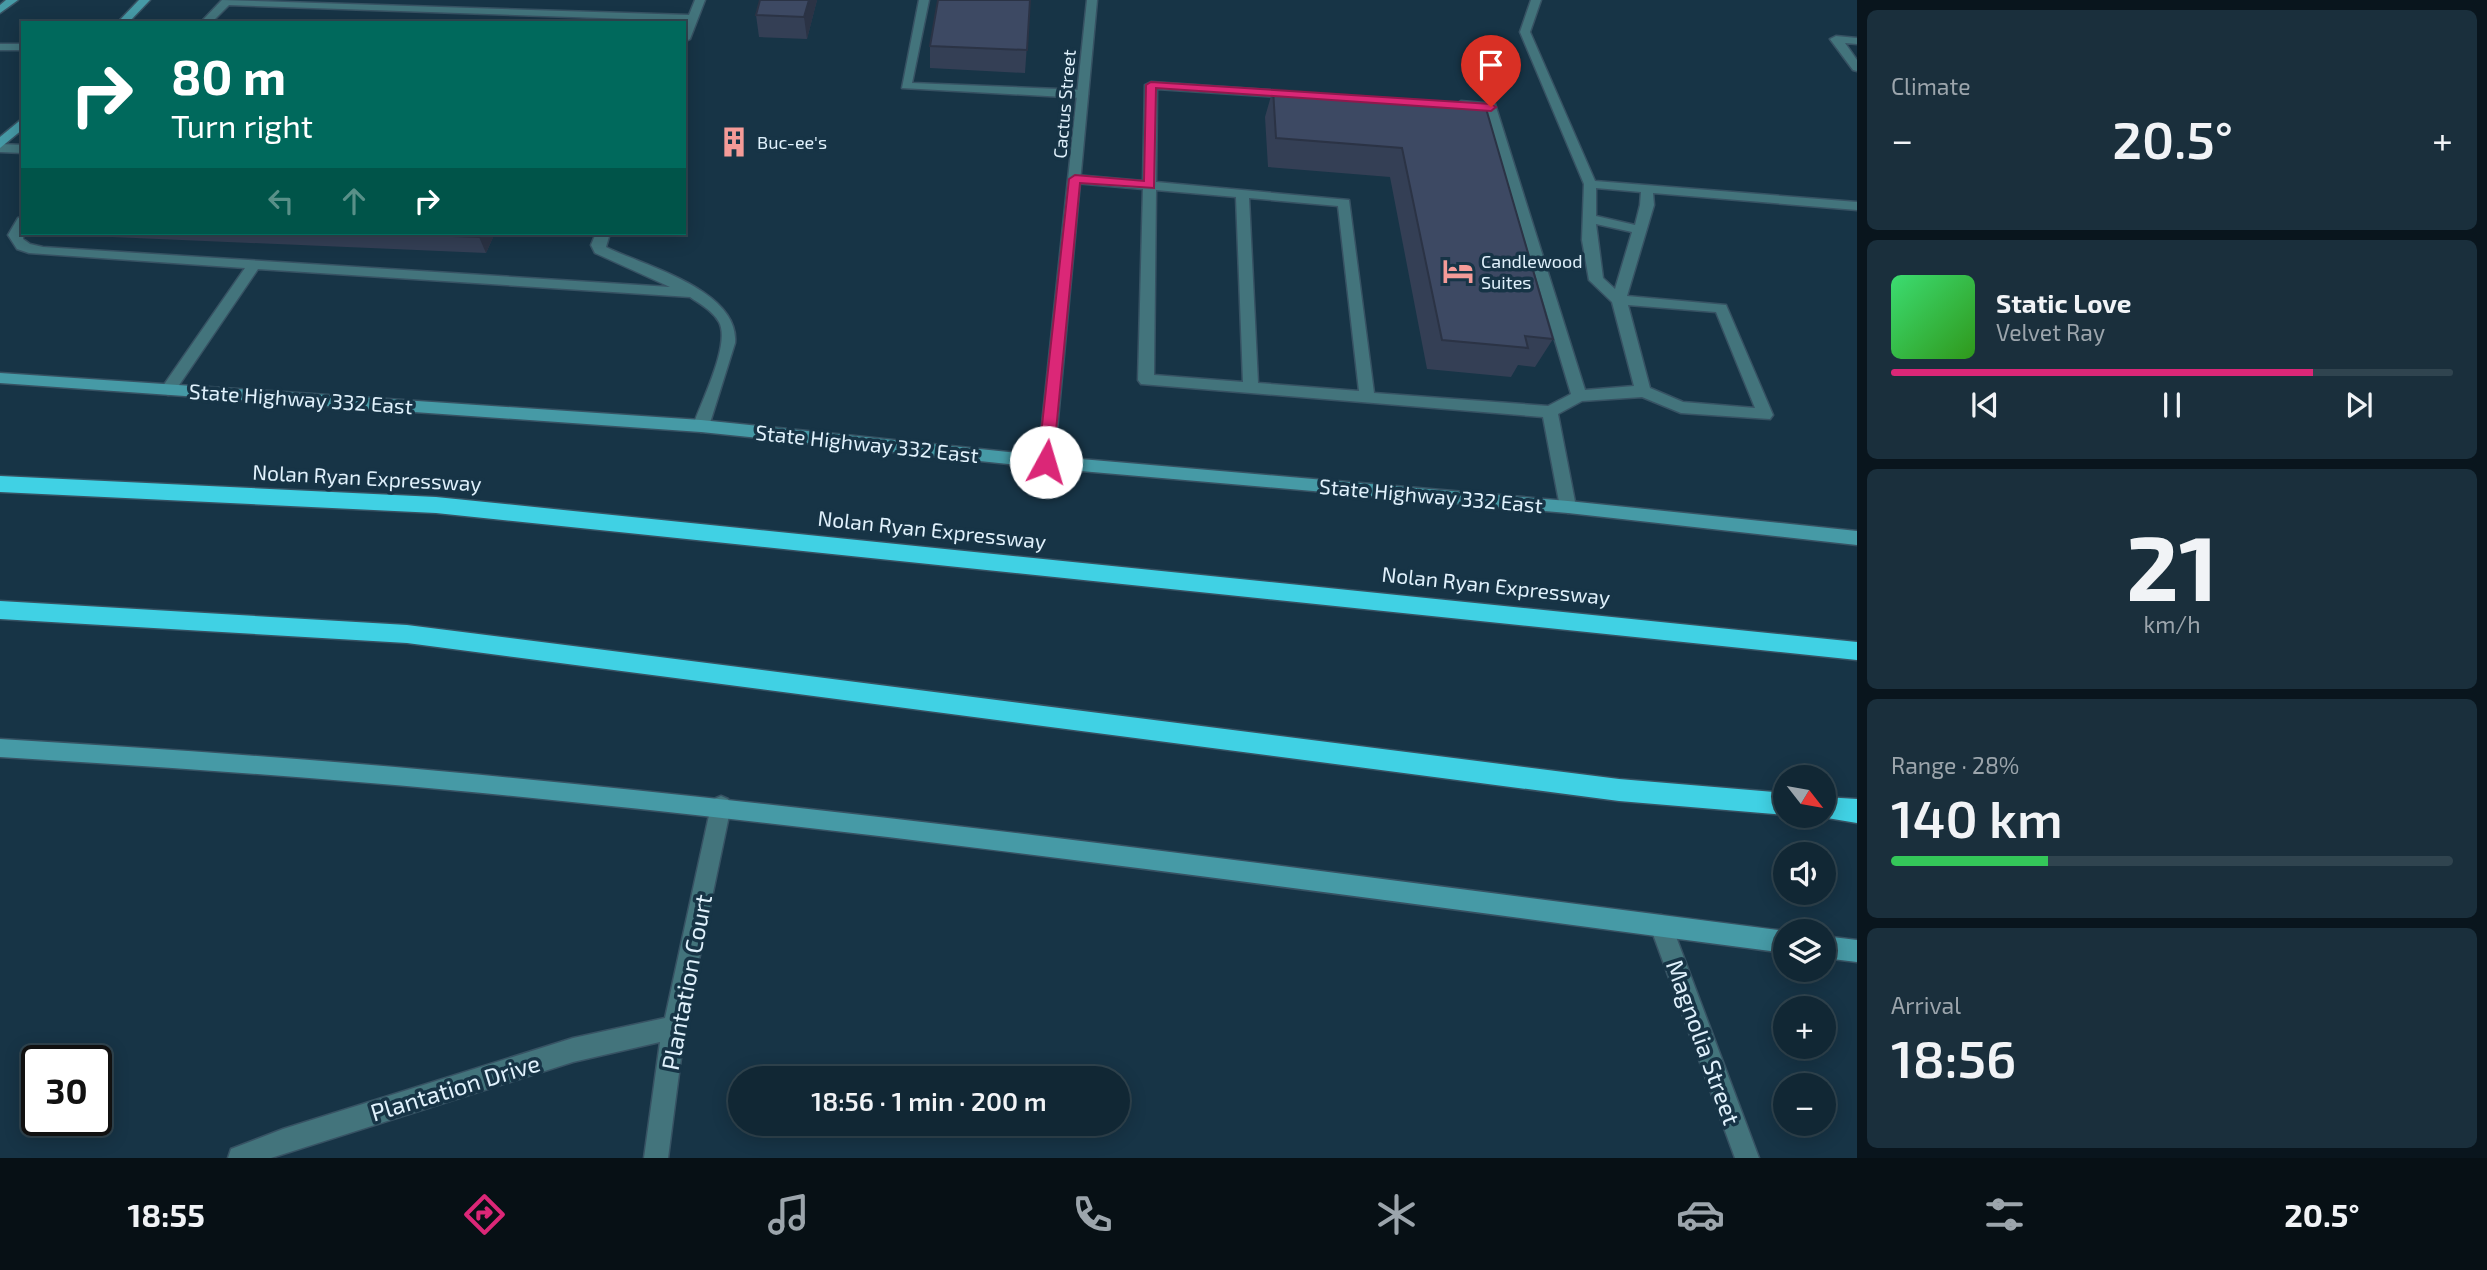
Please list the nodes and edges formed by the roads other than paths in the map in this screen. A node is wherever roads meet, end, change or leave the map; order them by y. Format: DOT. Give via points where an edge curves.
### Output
graph roads {
  1 [pos="13,0"];
  2 [pos="145,0"];
  3 [pos="700,0"];
  4 [pos="924,0"];
  5 [pos="1092,0"];
  6 [pos="1536,0"];
  7 [pos="227,1"];
  8 [pos="0,10"];
  9 [pos="693,18"];
  10 [pos="124,21"];
  11 [pos="207,21"];
  12 [pos="686,34"];
  13 [pos="1857,41"];
  14 [pos="0,47"];
  15 [pos="21,47"];
  16 [pos="1857,68"];
  17 [pos="1083,94"];
  18 [pos="1314,96"];
  19 [pos="1450,105"];
  20 [pos="21,124"];
  21 [pos="0,146"];
  22 [pos="21,149"];
  23 [pos="1075,179"];
  24 [pos="1590,184"];
  25 [pos="1149,185"];
  26 [pos="1647,189"];
  27 [pos="1241,193"];
  28 [pos="1857,206"];
  29 [pos="1590,219"];
  30 [pos="21,225"];
  31 [pos="1640,230"];
  32 [pos="602,235"];
  33 [pos="254,265"];
  34 [pos="696,293"];
  35 [pos="1619,300"];
  36 [pos="0,378"];
  37 [pos="1251,386"];
  38 [pos="168,390"];
  39 [pos="1643,391"];
  40 [pos="1579,396"];
  41 [pos="1367,397"];
  42 [pos="1550,412"];
  43 [pos="701,425"];
  44 [pos="1046,462"];
  45 [pos="0,484"];
  46 [pos="1568,507"];
  47 [pos="1857,538"];
  48 [pos="0,610"];
  49 [pos="1857,651"];
  50 [pos="0,748"];
  51 [pos="1773,803"];
  52 [pos="721,806"];
  53 [pos="1836,809"];
  54 [pos="1857,811"];
  55 [pos="1661,926"];
  56 [pos="1773,940"];
  57 [pos="1836,948"];
  58 [pos="1857,951"];
  59 [pos="674,1027"];
  60 [pos="240,1158"];
  61 [pos="656,1158"];
  62 [pos="1747,1158"];
  1 -- 8 [label="main road"];
  2 -- 10 [label="main road"];
  3 -- 9 [label="street"];
  4 -- 17 [label="street" via="906,86"];
  5 -- 17 [label="street, Cactus Street"];
  6 -- 24 [label="street" via="1525,32"];
  7 -- 9 [label="street"];
  7 -- 11 [label="street"];
  9 -- 12 [label="street"];
  13 -- 16 [label="street" via="1836,39"];
  14 -- 15 [label="street"];
  17 -- 23 [label="street, Cactus Street"];
  18 -- 25 [label="street" via="1151,85"];
  19 -- 40 [label="street" via="1491,107"];
  20 -- 21 [label="main road"];
  21 -- 22 [label="street"];
  23 -- 25 [label="street"];
  23 -- 44 [label="street, Cactus Street"];
  24 -- 26 [label="street"];
  24 -- 29 [label="street"];
  25 -- 27 [label="street"];
  25 -- 37 [label="street" via="1146,380"];
  26 -- 28 [label="street"];
  26 -- 31 [label="street"];
  27 -- 37 [label="street"];
  27 -- 41 [label="street" via="1344,203"];
  29 -- 31 [label="street"];
  29 -- 35 [label="street" via="1597,280"];
  30 -- 33 [label="street" via="15,235 24,248"];
  31 -- 35 [label="street"];
  32 -- 34 [label="street" via="600,250"];
  33 -- 34 [label="street"];
  33 -- 38 [label="street"];
  34 -- 43 [label="street" via="727,320 729,330"];
  35 -- 39 [label="street"];
  35 -- 39 [label="street" via="1721,308 1765,415 1681,407"];
  36 -- 38 [label="main road, State Highway 332 East"];
  37 -- 41 [label="street"];
  38 -- 43 [label="main road, State Highway 332 East"];
  39 -- 40 [label="street"];
  40 -- 42 [label="street"];
  41 -- 42 [label="street"];
  42 -- 46 [label="street"];
  43 -- 44 [label="main road, State Highway 332 East"];
  44 -- 46 [label="main road, State Highway 332 East"];
  45 -- 49 [label="highway, Nolan Ryan Expressway" via="436,505"];
  46 -- 47 [label="main road, State Highway 332 East"];
  48 -- 51 [label="highway" via="407,634 1619,790"];
  50 -- 52 [label="main road" via="164,757"];
  52 -- 55 [label="main road"];
  52 -- 59 [label="street, Plantation Court"];
  53 -- 54 [label="highway"];
  55 -- 56 [label="main road"];
  55 -- 62 [label="street, Magnolia Street"];
  57 -- 58 [label="main road"];
  59 -- 60 [label="street, Plantation Drive" via="573,1050"];
  59 -- 61 [label="street, Plantation Court"];
}
